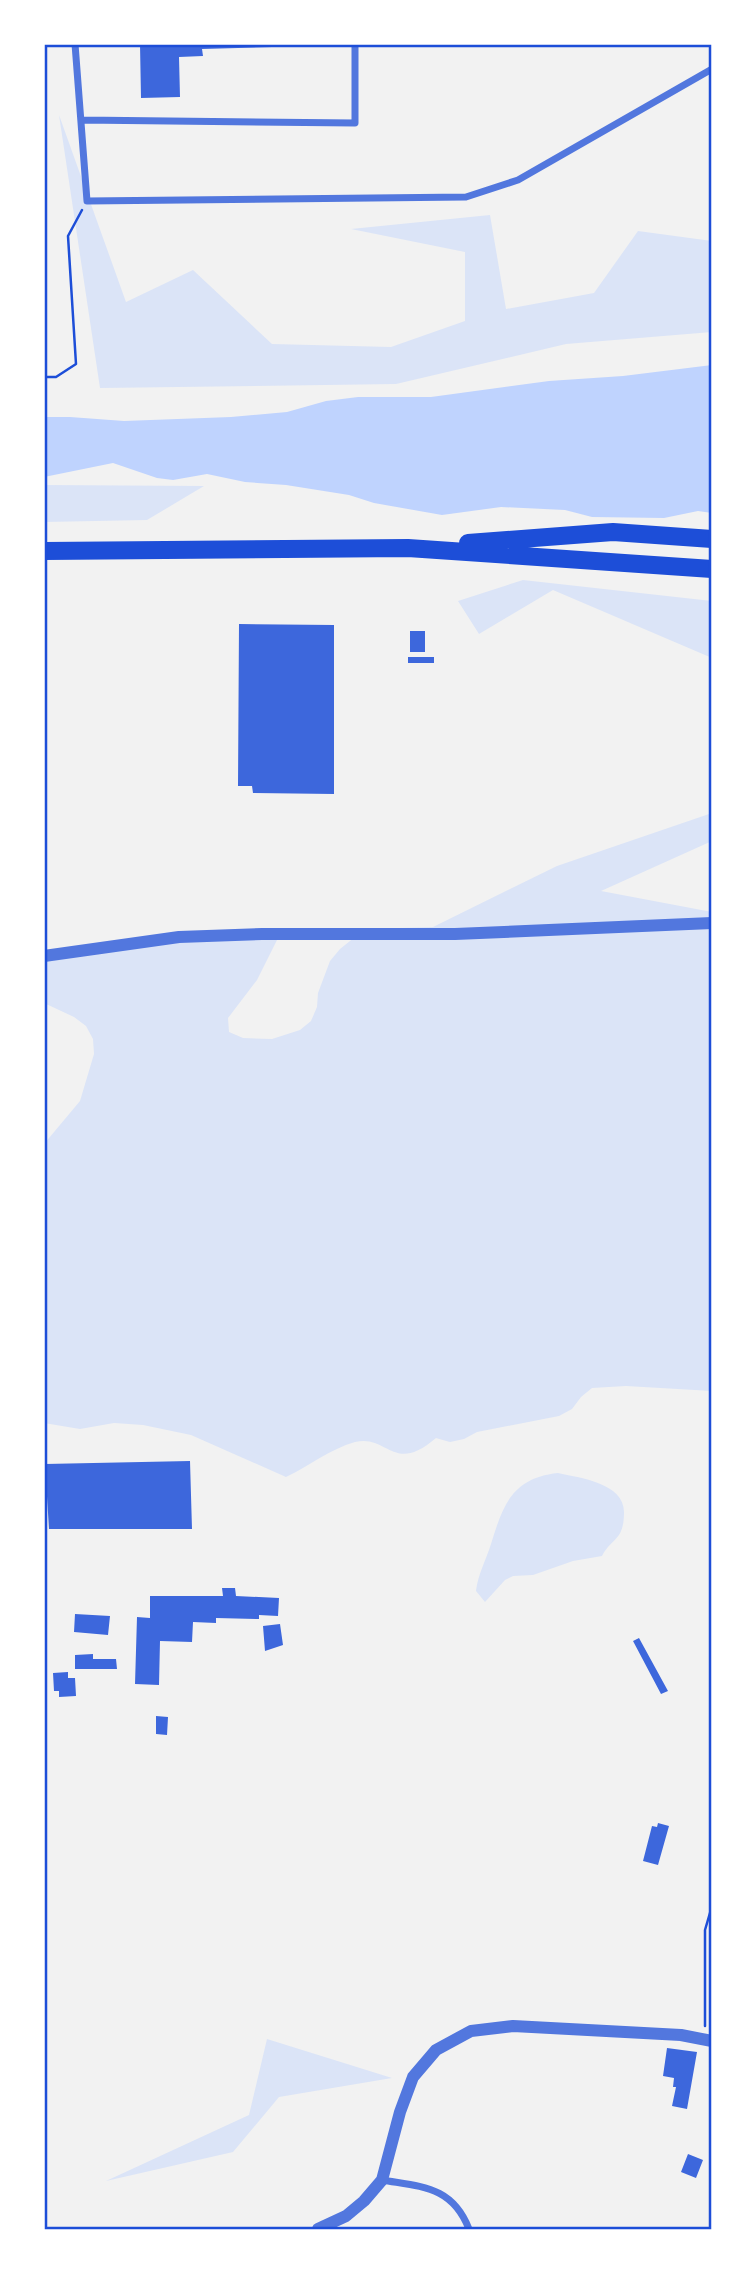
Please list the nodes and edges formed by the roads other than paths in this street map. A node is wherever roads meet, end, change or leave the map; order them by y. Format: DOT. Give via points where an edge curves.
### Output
graph roads {
  1 [pos="75,44"];
  2 [pos="355,44"];
  3 [pos="712,69"];
  4 [pos="82,120"];
  5 [pos="712,539"];
  6 [pos="408,548"];
  7 [pos="44,551"];
  8 [pos="712,569"];
  9 [pos="712,923"];
  10 [pos="44,956"];
  11 [pos="708,2041"];
  12 [pos="382,2180"];
  13 [pos="318,2229"];
  14 [pos="469,2229"];
  1 -- 4 [label="street"];
  2 -- 4 [label="street" via="355,123"];
  3 -- 4 [label="street" via="519,180 466,197 87,201"];
  5 -- 6 [label="highway" via="613,532"];
  6 -- 7 [label="highway"];
  6 -- 8 [label="highway"];
  9 -- 10 [label="street" via="455,934 179,937"];
  11 -- 12 [label="street" via="681,2035 513,2026 471,2031 436,2050 413,2077"];
  12 -- 13 [label="street" via="346,2216"];
  12 -- 14 [label="street" via="434,2189 448,2197"];
}
